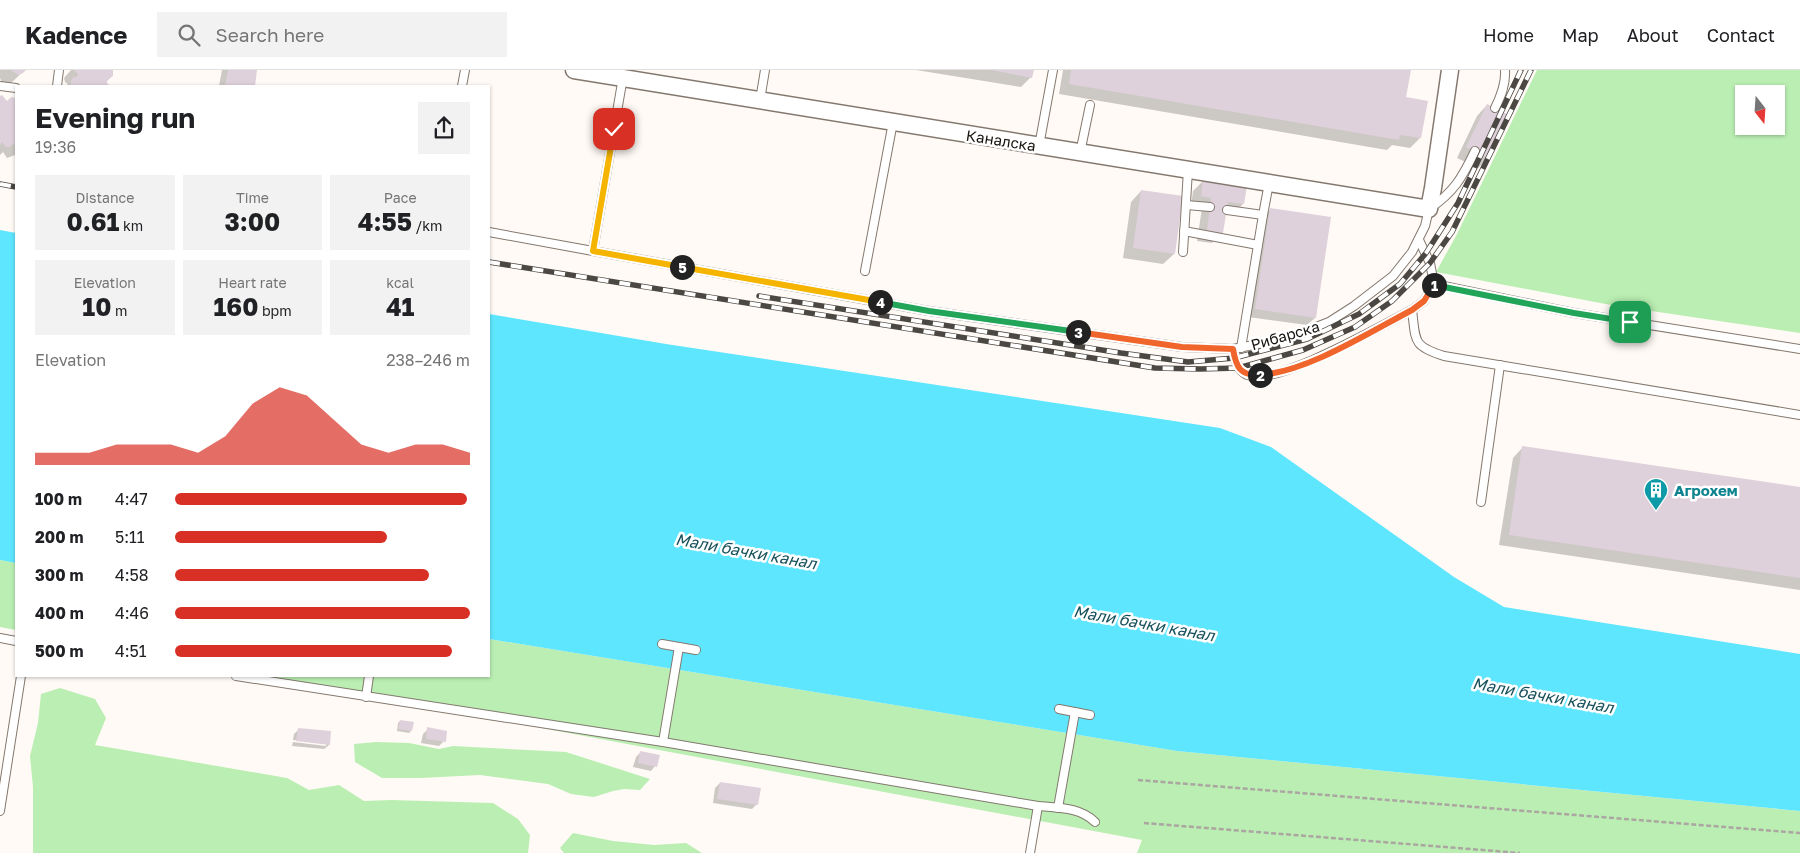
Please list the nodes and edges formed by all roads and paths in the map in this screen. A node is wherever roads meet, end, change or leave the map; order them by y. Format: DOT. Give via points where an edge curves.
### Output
graph roads {
  1 [pos="59,70"];
  2 [pos="465,70"];
  3 [pos="574,70"];
  4 [pos="765,70"];
  5 [pos="1053,70"];
  6 [pos="1450,70"];
  7 [pos="1505,70"];
  8 [pos="623,74"];
  9 [pos="57,85"];
  10 [pos="462,85"];
  11 [pos="0,86"];
  12 [pos="15,88"];
  13 [pos="760,100"];
  14 [pos="1090,105"];
  15 [pos="1495,108"];
  16 [pos="893,122"];
  17 [pos="1039,146"];
  18 [pos="1475,151"];
  19 [pos="1080,153"];
  20 [pos="1188,170"];
  21 [pos="1269,183"];
  22 [pos="1186,205"];
  23 [pos="1210,207"];
  24 [pos="1429,209"];
  25 [pos="1227,210"];
  26 [pos="1263,215"];
  27 [pos="1184,231"];
  28 [pos="490,232"];
  29 [pos="1419,240"];
  30 [pos="1258,245"];
  31 [pos="593,251"];
  32 [pos="1183,252"];
  33 [pos="865,271"];
  34 [pos="1434,284"];
  35 [pos="1412,310"];
  36 [pos="1237,348"];
  37 [pos="1800,349"];
  38 [pos="1500,365"];
  39 [pos="1800,414"];
  40 [pos="1481,502"];
  41 [pos="0,638"];
  42 [pos="15,641"];
  43 [pos="662,644"];
  44 [pos="679,647"];
  45 [pos="696,650"];
  46 [pos="21,677"];
  47 [pos="242,677"];
  48 [pos="369,677"];
  49 [pos="366,697"];
  50 [pos="1059,709"];
  51 [pos="1075,712"];
  52 [pos="1090,715"];
  53 [pos="663,742"];
  54 [pos="1138,780"];
  55 [pos="1038,806"];
  56 [pos="1058,808"];
  57 [pos="0,811"];
  58 [pos="1095,822"];
  59 [pos="1144,823"];
  60 [pos="1800,833"];
  61 [pos="1030,853"];
  62 [pos="1520,853"];
  1 -- 9 [label="lane"];
  2 -- 10 [label="lane"];
  3 -- 8 [label="street, Каналска"];
  4 -- 13 [label="lane"];
  5 -- 17 [label="lane"];
  6 -- 24 [label="street, Рибарска"];
  7 -- 15 [label="lane" via="1506,78"];
  8 -- 13 [label="street, Каналска"];
  8 -- 31 [label="lane"];
  11 -- 12 [label="lane"];
  13 -- 16 [label="street, Каналска"];
  14 -- 19 [label="lane"];
  16 -- 17 [label="street, Каналска"];
  16 -- 33 [label="lane"];
  17 -- 19 [label="street, Каналска"];
  18 -- 24 [label="lane" via="1461,179 1444,199"];
  19 -- 20 [label="street, Каналска"];
  20 -- 21 [label="street, Каналска"];
  20 -- 22 [label="lane"];
  21 -- 24 [label="street, Каналска"];
  21 -- 26 [label="lane"];
  22 -- 23 [label="lane"];
  22 -- 27 [label="lane"];
  24 -- 29 [label="lane, Рибарска"];
  25 -- 26 [label="lane"];
  26 -- 30 [label="lane"];
  27 -- 30 [label="lane"];
  27 -- 32 [label="lane"];
  28 -- 31 [label="lane, Рибарска"];
  29 -- 34 [label="lane" via="1430,263"];
  29 -- 36 [label="lane, Рибарска" via="1393,276 1329,322 1279,340"];
  30 -- 36 [label="lane"];
  31 -- 36 [label="lane, Рибарска" via="929,311 1182,347"];
  34 -- 35 [label="lane" via="1424,301"];
  34 -- 37 [label="lane" via="1574,313"];
  35 -- 36 [label="lane" via="1314,361 1266,375 1247,375 1238,368"];
  35 -- 38 [label="lane" via="1415,337 1426,350"];
  38 -- 39 [label="lane"];
  38 -- 40 [label="lane"];
  41 -- 42 [label="lane"];
  43 -- 44 [label="lane"];
  44 -- 45 [label="lane"];
  44 -- 53 [label="lane"];
  46 -- 57 [label="lane"];
  47 -- 49 [label="lane"];
  48 -- 49 [label="lane"];
  49 -- 53 [label="lane"];
  50 -- 51 [label="lane"];
  51 -- 52 [label="lane"];
  51 -- 56 [label="lane"];
  53 -- 55 [label="lane"];
  54 -- 60 [label="path"];
  55 -- 56 [label="lane"];
  55 -- 61 [label="lane"];
  56 -- 58 [label="lane" via="1079,811"];
  59 -- 62 [label="path"];
}
